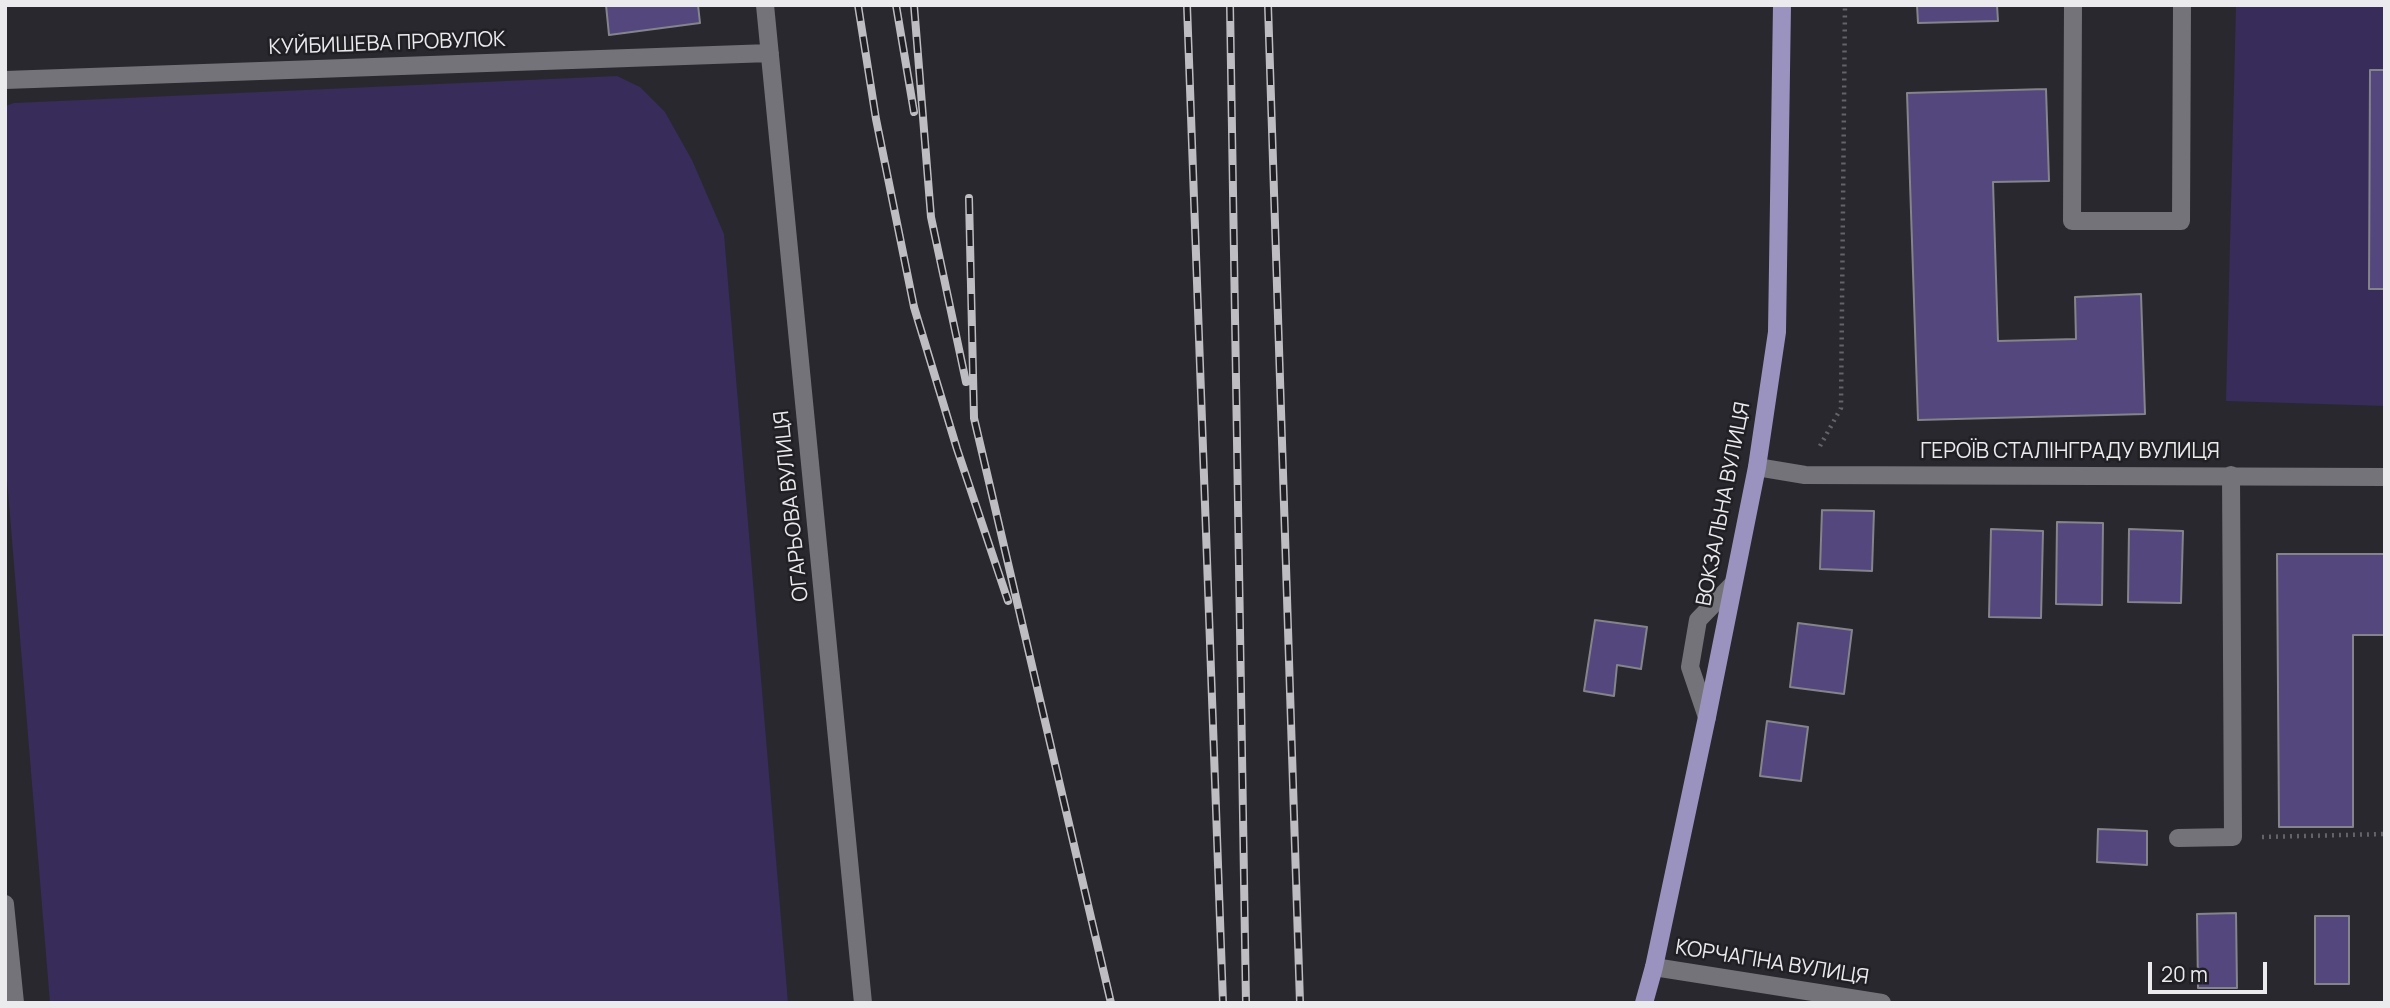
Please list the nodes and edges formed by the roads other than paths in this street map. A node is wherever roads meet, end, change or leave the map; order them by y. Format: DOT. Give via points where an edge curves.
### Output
graph roads {
  1 [pos="765,5"];
  2 [pos="1782,5"];
  3 [pos="2073,5"];
  4 [pos="2182,5"];
  5 [pos="770,53"];
  6 [pos="5,80"];
  7 [pos="1757,467"];
  8 [pos="2231,475"];
  9 [pos="2385,477"];
  10 [pos="1732,584"];
  11 [pos="1707,717"];
  12 [pos="2178,838"];
  13 [pos="5,904"];
  14 [pos="1654,967"];
  15 [pos="15,1003"];
  16 [pos="863,1003"];
  17 [pos="1644,1003"];
  18 [pos="1882,1003"];
  1 -- 5 [label="street, ОГАРЬОВА ВУЛИЦЯ"];
  2 -- 7 [label="main road, ВОКЗАЛЬНА ВУЛИЦЯ" via="1777,332"];
  3 -- 4 [label="street" via="2072,221 2181,221"];
  5 -- 6 [label="street, КУЙБИШЕВА ПРОВУЛОК"];
  5 -- 16 [label="street, ОГАРЬОВА ВУЛИЦЯ"];
  7 -- 8 [label="street, ГЕРОЇВ СТАЛІНГРАДУ ВУЛИЦЯ" via="1805,475"];
  7 -- 10 [label="main road, ВОКЗАЛЬНА ВУЛИЦЯ"];
  8 -- 9 [label="street, ГЕРОЇВ СТАЛІНГРАДУ ВУЛИЦЯ"];
  8 -- 12 [label="street" via="2233,838"];
  10 -- 11 [label="main road, ВОКЗАЛЬНА ВУЛИЦЯ"];
  10 -- 11 [label="street" via="1698,621 1690,667"];
  11 -- 14 [label="main road, ВОКЗАЛЬНА ВУЛИЦЯ"];
  13 -- 15 [label="street"];
  14 -- 17 [label="main road, ВОКЗАЛЬНА ВУЛИЦЯ"];
  14 -- 18 [label="street, КОРЧАГІНА ВУЛИЦЯ"];
}
